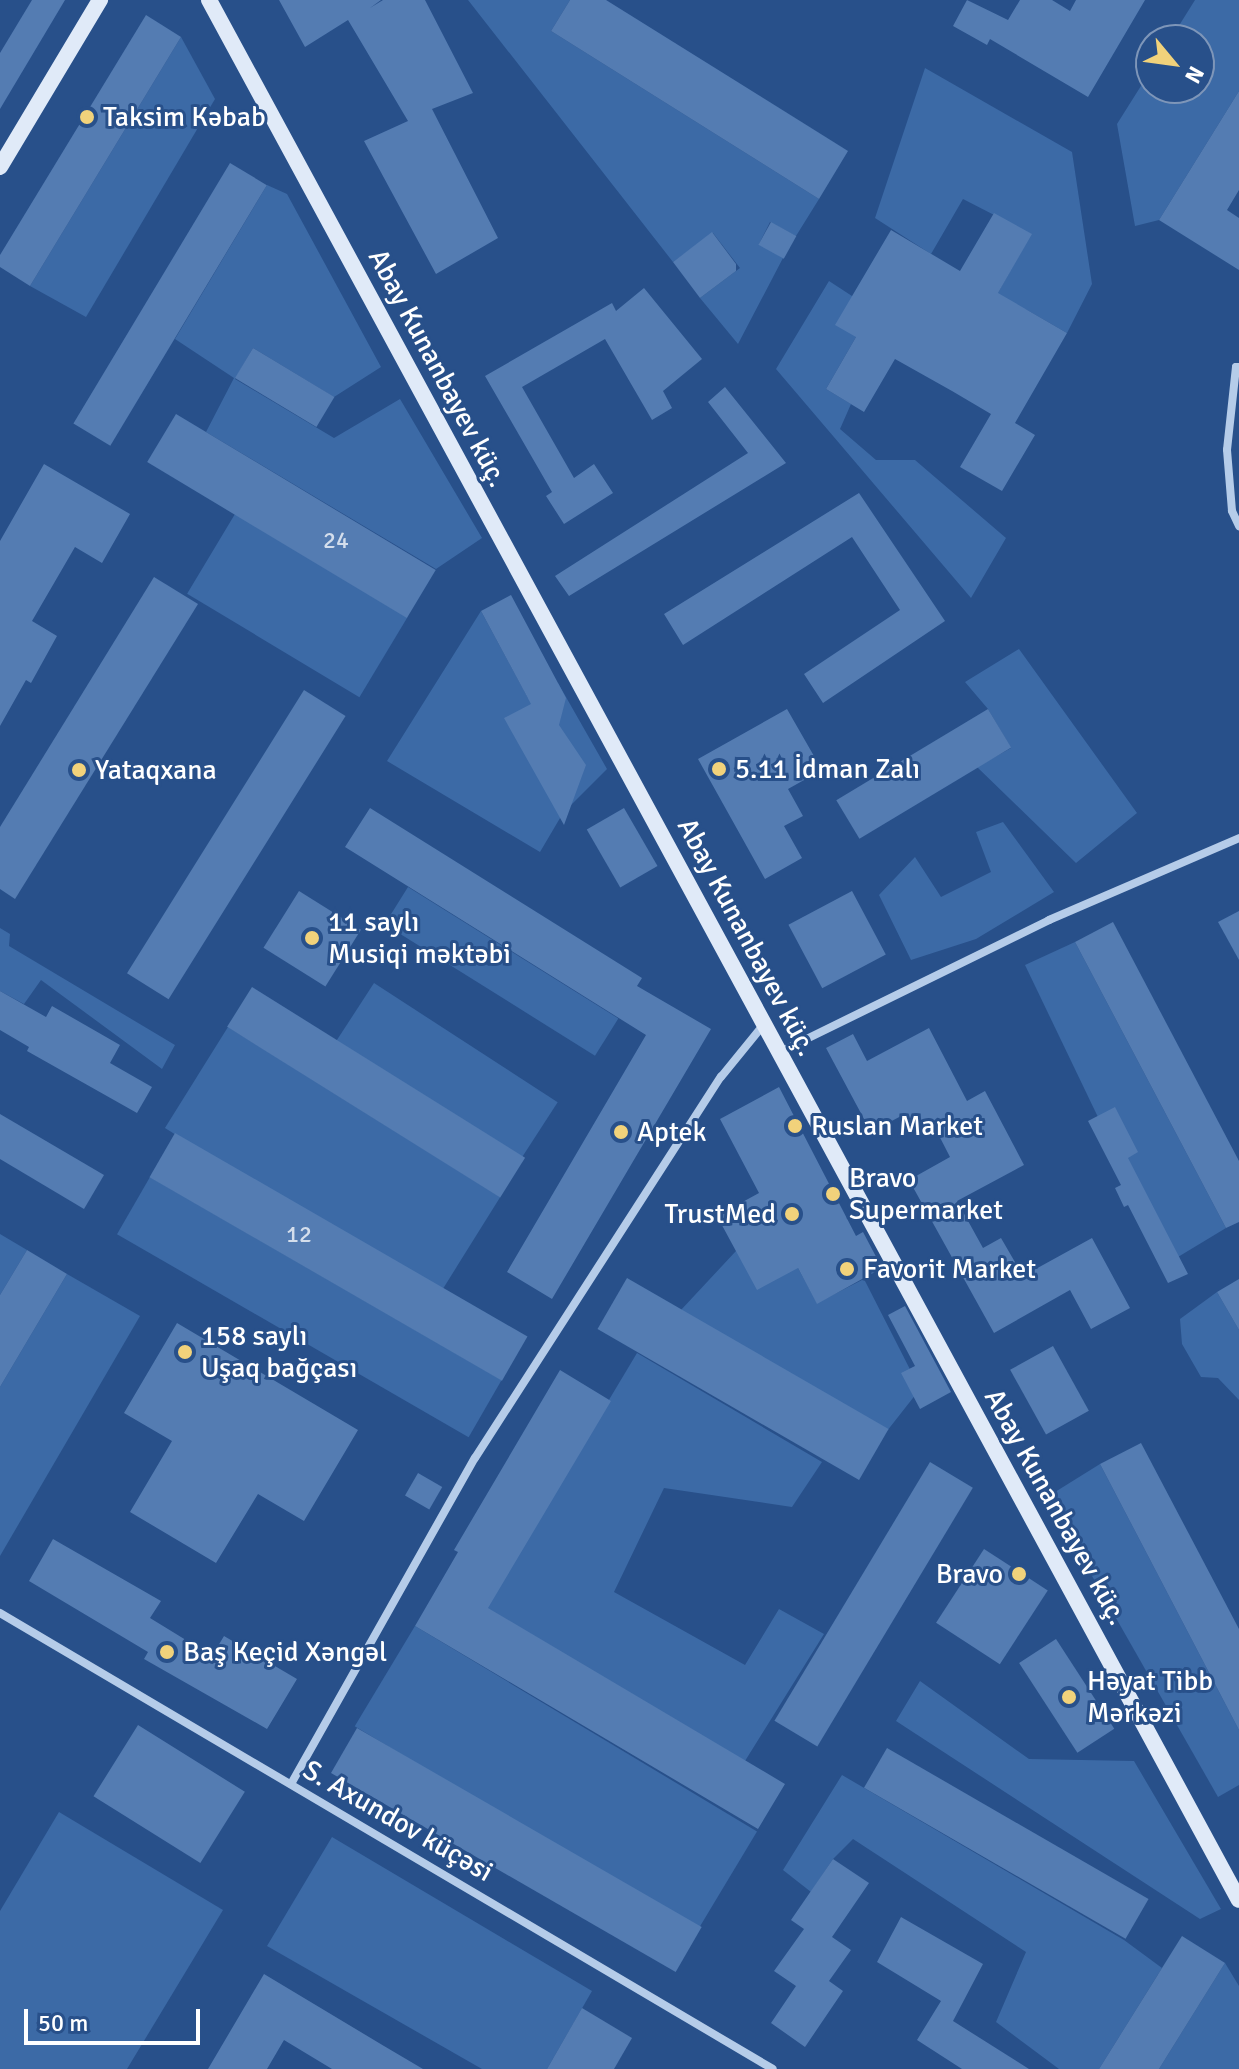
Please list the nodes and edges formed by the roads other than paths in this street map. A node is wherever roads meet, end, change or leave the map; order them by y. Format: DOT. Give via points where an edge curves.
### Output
graph roads {
  1 [pos="100,0"];
  2 [pos="209,0"];
  3 [pos="0,167"];
  4 [pos="1239,367"];
  5 [pos="1239,526"];
  6 [pos="1239,838"];
  7 [pos="764,1024"];
  8 [pos="779,1052"];
  9 [pos="0,1613"];
  10 [pos="291,1784"];
  11 [pos="1239,1900"];
  12 [pos="773,2069"];
  1 -- 3 [label="street"];
  2 -- 7 [label="street, Abay Kunanbayev küç."];
  4 -- 5 [label="street" via="1227,450 1232,511"];
  6 -- 8 [label="street" via="1049,920"];
  7 -- 8 [label="street, Abay Kunanbayev küç."];
  7 -- 10 [label="street" via="721,1077 475,1458"];
  8 -- 11 [label="street, Abay Kunanbayev küç."];
  9 -- 10 [label="street, S. Axundov küçəsi"];
  10 -- 12 [label="street, S. Axundov küçəsi"];
}
